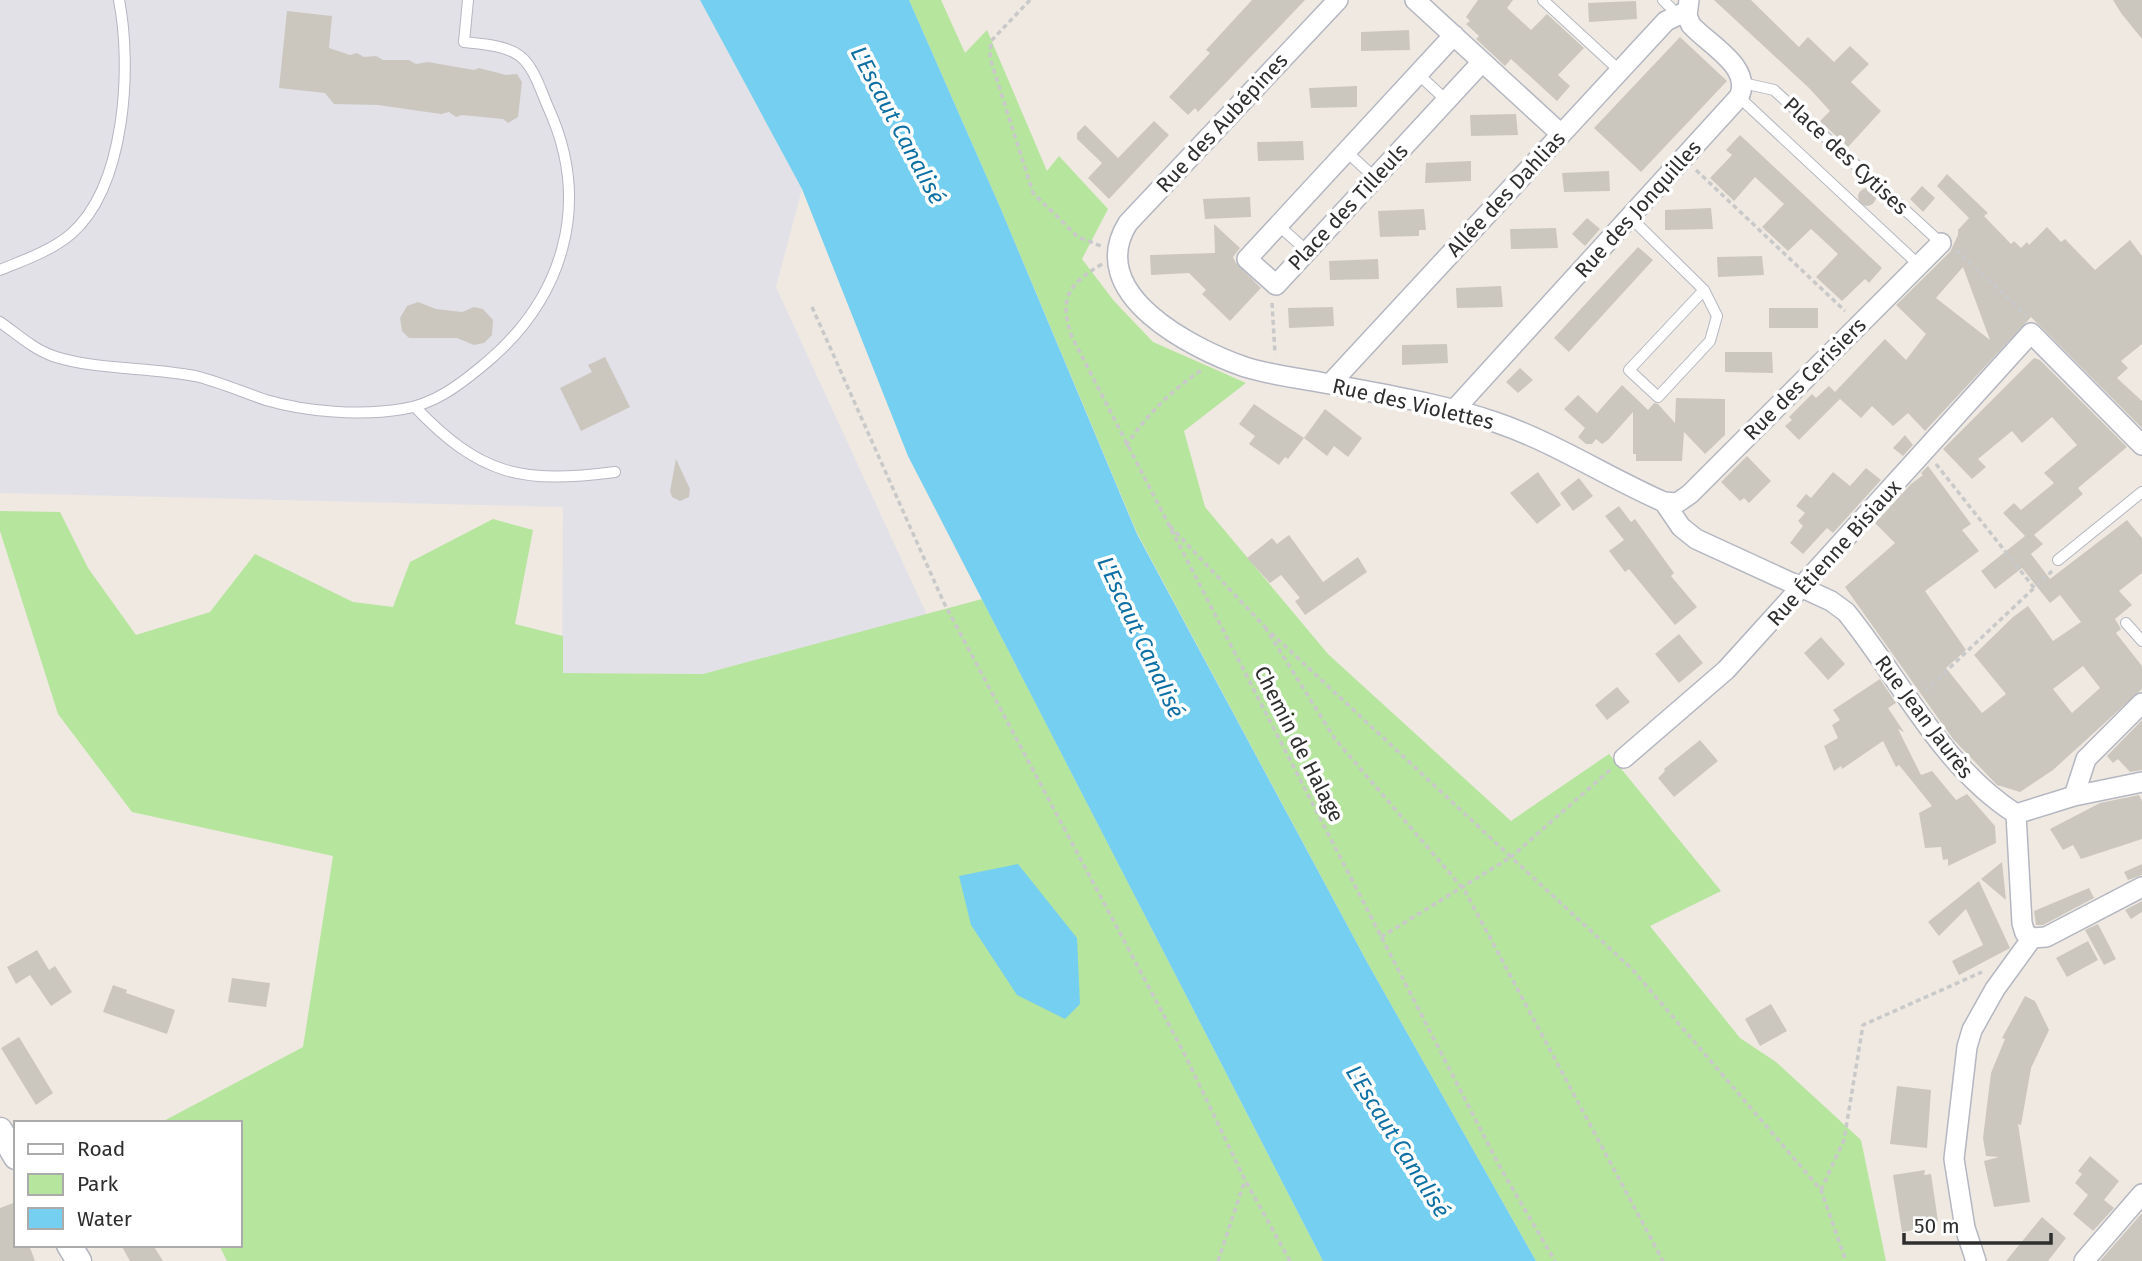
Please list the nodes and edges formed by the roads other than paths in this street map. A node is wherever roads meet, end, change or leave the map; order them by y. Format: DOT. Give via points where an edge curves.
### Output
graph roads {
  1 [pos="119,0"];
  2 [pos="468,0"];
  3 [pos="1338,0"];
  4 [pos="1415,0"];
  5 [pos="1543,0"];
  6 [pos="1679,6"];
  7 [pos="1454,35"];
  8 [pos="1482,62"];
  9 [pos="1620,71"];
  10 [pos="1418,74"];
  11 [pos="1741,90"];
  12 [pos="1447,100"];
  13 [pos="1561,134"];
  14 [pos="1346,151"];
  15 [pos="1375,178"];
  16 [pos="1630,217"];
  17 [pos="1278,225"];
  18 [pos="1941,243"];
  19 [pos="1307,251"];
  20 [pos="1119,253"];
  21 [pos="1919,265"];
  22 [pos="0,270"];
  23 [pos="1704,290"];
  24 [pos="0,322"];
  25 [pos="1330,384"];
  26 [pos="415,407"];
  27 [pos="1454,410"];
  28 [pos="2142,445"];
  29 [pos="615,472"];
  30 [pos="2142,492"];
  31 [pos="1664,502"];
  32 [pos="2057,560"];
  33 [pos="1803,588"];
  34 [pos="2126,623"];
  35 [pos="2142,641"];
  36 [pos="2142,702"];
  37 [pos="1624,758"];
  38 [pos="2142,782"];
  39 [pos="2074,796"];
  40 [pos="2016,814"];
  41 [pos="2142,887"];
  42 [pos="2032,938"];
  43 [pos="0,1130"];
  44 [pos="10,1156"];
  45 [pos="2142,1194"];
  46 [pos="1976,1261"];
  47 [pos="2084,1261"];
  1 -- 22 [label="lane" via="125,50 121,115 99,195 81,224 60,242"];
  2 -- 26 [label="lane" via="464,42 501,47 522,58 552,116 566,172 567,221 550,285 526,325 457,386"];
  3 -- 20 [label="street, Rue des Aubépines" via="1132,218 1122,234"];
  4 -- 7 [label="street"];
  5 -- 9 [label="lane"];
  6 -- 9 [label="street, Allée des Dahlias"];
  6 -- 11 [label="street" via="1691,25 1738,70"];
  7 -- 8 [label="street"];
  7 -- 10 [label="street, Place des Tilleuls"];
  8 -- 12 [label="street, Place des Tilleuls"];
  8 -- 13 [label="street"];
  9 -- 13 [label="street, Allée des Dahlias"];
  10 -- 12 [label="lane"];
  10 -- 14 [label="street, Place des Tilleuls"];
  11 -- 16 [label="street, Rue des Jonquilles"];
  11 -- 18 [label="lane, Place des Cytises" via="1774,90"];
  11 -- 21 [label="lane, Place des Cytises"];
  12 -- 15 [label="street, Place des Tilleuls"];
  13 -- 25 [label="street, Allée des Dahlias"];
  14 -- 15 [label="lane"];
  14 -- 17 [label="street, Place des Tilleuls"];
  15 -- 19 [label="street, Place des Tilleuls"];
  16 -- 23 [label="lane"];
  16 -- 27 [label="street, Rue des Jonquilles"];
  17 -- 19 [label="lane"];
  17 -- 19 [label="street, Place des Tilleuls" via="1247,259 1276,285"];
  18 -- 21 [label="street, Rue des Cerisiers"];
  20 -- 25 [label="street, Rue des Violettes" via="1121,275 1135,302 1152,317 1217,356"];
  21 -- 31 [label="street, Rue des Cerisiers" via="1690,494 1677,503"];
  23 -- 23 [label="lane" via="1629,370 1658,397 1714,333 1715,306"];
  24 -- 26 [label="lane" via="54,357 191,376 279,403 350,411"];
  25 -- 27 [label="street, Rue des Violettes"];
  26 -- 29 [label="lane" via="447,440 493,466 551,478"];
  27 -- 31 [label="street, Rue des Violettes" via="1523,433"];
  28 -- 33 [label="street, Rue Étienne Bisiaux" via="2031,333"];
  30 -- 32 [label="lane"];
  31 -- 33 [label="street, Rue des Violettes" via="1696,539"];
  33 -- 37 [label="street, Rue Étienne Bisiaux" via="1715,681"];
  33 -- 40 [label="street, Rue Jean Jaurès" via="1846,612 1976,786"];
  34 -- 35 [label="lane"];
  36 -- 39 [label="street" via="2092,751 2081,768"];
  38 -- 39 [label="street"];
  39 -- 40 [label="street"];
  40 -- 42 [label="street" via="2022,923"];
  41 -- 42 [label="street" via="2046,937"];
  42 -- 46 [label="street" via="2000,980 1972,1030 1954,1158 1965,1228"];
  43 -- 44 [label="street"];
  45 -- 47 [label="street"];
}
